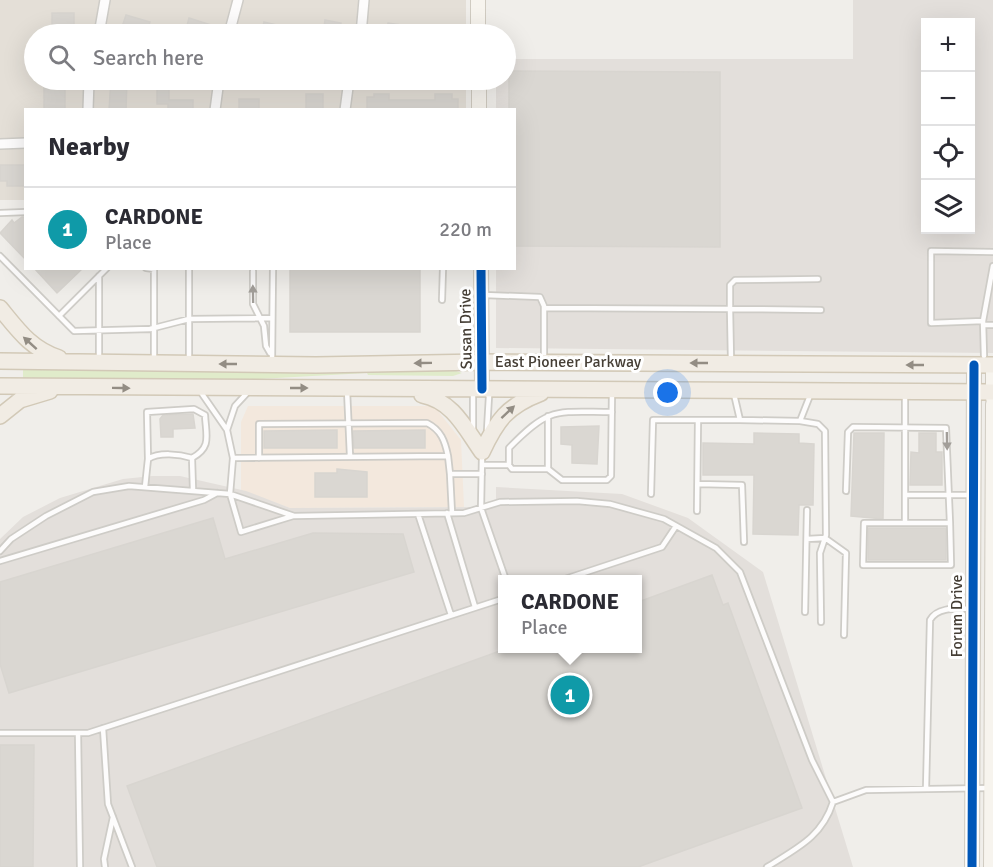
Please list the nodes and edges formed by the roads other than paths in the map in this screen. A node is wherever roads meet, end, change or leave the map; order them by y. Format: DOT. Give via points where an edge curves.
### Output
graph roads {
  1 [pos="105,0"];
  2 [pos="238,0"];
  3 [pos="364,0"];
  4 [pos="478,0"];
  5 [pos="101,24"];
  6 [pos="232,24"];
  7 [pos="362,24"];
  8 [pos="478,24"];
  9 [pos="89,90"];
  10 [pos="218,90"];
  11 [pos="348,90"];
  12 [pos="479,90"];
  13 [pos="88,108"];
  14 [pos="215,108"];
  15 [pos="345,108"];
  16 [pos="479,108"];
  17 [pos="24,143"];
  18 [pos="0,144"];
  19 [pos="24,212"];
  20 [pos="0,213"];
  21 [pos="993,252"];
  22 [pos="0,256"];
  23 [pos="993,266"];
  24 [pos="105,270"];
  25 [pos="154,270"];
  26 [pos="189,270"];
  27 [pos="273,270"];
  28 [pos="443,270"];
  29 [pos="481,270"];
  30 [pos="253,271"];
  31 [pos="99,276"];
  32 [pos="818,279"];
  33 [pos="481,295"];
  34 [pos="442,300"];
  35 [pos="0,308"];
  36 [pos="544,308"];
  37 [pos="730,309"];
  38 [pos="821,310"];
  39 [pos="59,316"];
  40 [pos="259,318"];
  41 [pos="272,318"];
  42 [pos="189,319"];
  43 [pos="983,323"];
  44 [pos="993,326"];
  45 [pos="153,328"];
  46 [pos="99,330"];
  47 [pos="272,360"];
  48 [pos="0,361"];
  49 [pos="482,362"];
  50 [pos="544,362"];
  51 [pos="71,363"];
  52 [pos="99,363"];
  53 [pos="732,363"];
  54 [pos="986,363"];
  55 [pos="154,364"];
  56 [pos="189,364"];
  57 [pos="0,386"];
  58 [pos="63,387"];
  59 [pos="347,388"];
  60 [pos="387,388"];
  61 [pos="198,389"];
  62 [pos="254,389"];
  63 [pos="482,389"];
  64 [pos="551,390"];
  65 [pos="612,390"];
  66 [pos="733,391"];
  67 [pos="905,392"];
  68 [pos="974,392"];
  69 [pos="993,392"];
  70 [pos="812,393"];
  71 [pos="993,398"];
  72 [pos="993,404"];
  73 [pos="612,412"];
  74 [pos="0,416"];
  75 [pos="548,416"];
  76 [pos="698,420"];
  77 [pos="740,420"];
  78 [pos="800,421"];
  79 [pos="348,424"];
  80 [pos="905,427"];
  81 [pos="226,430"];
  82 [pos="350,456"];
  83 [pos="448,456"];
  84 [pos="192,458"];
  85 [pos="233,458"];
  86 [pos="259,458"];
  87 [pos="482,458"];
  88 [pos="148,459"];
  89 [pos="993,462"];
  90 [pos="509,465"];
  91 [pos="548,469"];
  92 [pos="450,474"];
  93 [pos="482,474"];
  94 [pos="698,484"];
  95 [pos="145,487"];
  96 [pos="193,490"];
  97 [pos="846,491"];
  98 [pos="217,493"];
  99 [pos="230,494"];
  100 [pos="651,494"];
  101 [pos="905,495"];
  102 [pos="972,495"];
  103 [pos="947,496"];
  104 [pos="481,508"];
  105 [pos="807,510"];
  106 [pos="698,511"];
  107 [pos="449,513"];
  108 [pos="418,514"];
  109 [pos="294,516"];
  110 [pos="905,523"];
  111 [pos="950,523"];
  112 [pos="676,526"];
  113 [pos="825,538"];
  114 [pos="807,539"];
  115 [pos="744,542"];
  116 [pos="0,551"];
  117 [pos="0,561"];
  118 [pos="972,569"];
  119 [pos="992,569"];
  120 [pos="505,575"];
  121 [pos="574,575"];
  122 [pos="498,600"];
  123 [pos="475,608"];
  124 [pos="972,609"];
  125 [pos="806,612"];
  126 [pos="451,615"];
  127 [pos="821,622"];
  128 [pos="844,634"];
  129 [pos="103,728"];
  130 [pos="0,733"];
  131 [pos="78,733"];
  132 [pos="991,788"];
  133 [pos="926,789"];
  134 [pos="971,789"];
  135 [pos="833,802"];
  136 [pos="113,817"];
  137 [pos="80,867"];
  138 [pos="105,867"];
  139 [pos="132,867"];
  140 [pos="767,867"];
  141 [pos="972,867"];
  142 [pos="991,867"];
  1 -- 5 [label="street"];
  2 -- 6 [label="street"];
  3 -- 7 [label="street"];
  4 -- 8 [label="street"];
  9 -- 13 [label="street"];
  10 -- 14 [label="street"];
  11 -- 15 [label="street"];
  12 -- 16 [label="street"];
  17 -- 18 [label="street"];
  19 -- 20 [label="lane"];
  21 -- 43 [label="lane" via="932,251 931,322"];
  22 -- 39 [label="lane"];
  23 -- 43 [label="lane"];
  24 -- 31 [label="lane"];
  25 -- 45 [label="lane"];
  26 -- 42 [label="lane"];
  27 -- 41 [label="lane"];
  28 -- 34 [label="lane"];
  29 -- 33 [label="street, Susan Drive"];
  40 -- 30 [label="lane, one-way" via="253,304"];
  31 -- 39 [label="lane"];
  31 -- 46 [label="lane"];
  32 -- 37 [label="lane" via="735,280 730,285"];
  33 -- 36 [label="lane" via="540,297"];
  33 -- 49 [label="street, Susan Drive"];
  51 -- 35 [label="main road, one-way" via="26,340"];
  36 -- 37 [label="lane"];
  36 -- 50 [label="lane"];
  37 -- 38 [label="lane"];
  37 -- 53 [label="lane"];
  39 -- 46 [label="lane" via="74,331"];
  40 -- 41 [label="lane"];
  40 -- 42 [label="lane"];
  40 -- 47 [label="lane"];
  41 -- 47 [label="lane"];
  42 -- 45 [label="lane"];
  42 -- 56 [label="lane"];
  43 -- 44 [label="lane"];
  43 -- 54 [label="lane"];
  45 -- 46 [label="lane"];
  45 -- 55 [label="lane"];
  46 -- 52 [label="lane"];
  49 -- 47 [label="main road, East Pioneer Parkway, one-way"];
  47 -- 56 [label="main road, East Pioneer Parkway, one-way"];
  48 -- 51 [label="main road, East Pioneer Parkway"];
  49 -- 50 [label="main road, East Pioneer Parkway"];
  49 -- 63 [label="street, Susan Drive"];
  53 -- 50 [label="main road, East Pioneer Parkway, one-way"];
  51 -- 52 [label="main road, East Pioneer Parkway"];
  52 -- 55 [label="main road, East Pioneer Parkway"];
  54 -- 53 [label="main road, East Pioneer Parkway, one-way"];
  54 -- 68 [label="street, Forum Drive"];
  54 -- 69 [label="street"];
  55 -- 56 [label="main road, East Pioneer Parkway"];
  57 -- 58 [label="main road, East Pioneer Parkway"];
  58 -- 61 [label="main road, East Pioneer Parkway, one-way"];
  58 -- 74 [label="main road" via="20,400"];
  59 -- 60 [label="main road, East Pioneer Parkway"];
  62 -- 59 [label="main road, East Pioneer Parkway, one-way"];
  59 -- 79 [label="lane"];
  60 -- 63 [label="main road, East Pioneer Parkway"];
  60 -- 87 [label="main road" via="438,398 458,416"];
  61 -- 62 [label="main road, East Pioneer Parkway"];
  61 -- 81 [label="lane"];
  62 -- 81 [label="lane" via="235,406"];
  63 -- 64 [label="main road, East Pioneer Parkway"];
  63 -- 87 [label="lane" via="489,396"];
  63 -- 87 [label="lane" via="473,394 473,434"];
  64 -- 65 [label="main road, East Pioneer Parkway"];
  87 -- 64 [label="main road, one-way" via="493,429 507,410"];
  65 -- 66 [label="main road, East Pioneer Parkway"];
  65 -- 73 [label="lane"];
  66 -- 70 [label="main road, East Pioneer Parkway"];
  66 -- 77 [label="lane"];
  67 -- 68 [label="main road, East Pioneer Parkway"];
  67 -- 70 [label="main road, East Pioneer Parkway"];
  67 -- 80 [label="lane"];
  68 -- 69 [label="main road, East Pioneer Parkway"];
  68 -- 102 [label="street, Forum Drive"];
  69 -- 71 [label="street"];
  70 -- 78 [label="lane"];
  72 -- 89 [label="street"];
  73 -- 75 [label="lane" via="556,412"];
  73 -- 91 [label="lane" via="611,476 607,480 562,480"];
  75 -- 90 [label="lane" via="534,422 509,448"];
  75 -- 91 [label="lane"];
  76 -- 77 [label="lane"];
  76 -- 94 [label="lane"];
  76 -- 100 [label="lane" via="653,420"];
  77 -- 78 [label="lane"];
  78 -- 113 [label="lane" via="818,424 825,431"];
  79 -- 82 [label="lane"];
  79 -- 83 [label="lane" via="427,423 442,436"];
  79 -- 86 [label="lane" via="260,424"];
  80 -- 97 [label="lane" via="853,427 848,432"];
  80 -- 101 [label="lane"];
  80 -- 103 [label="lane, one-way" via="946,428"];
  81 -- 85 [label="lane"];
  82 -- 83 [label="lane"];
  82 -- 86 [label="lane"];
  83 -- 92 [label="lane"];
  84 -- 88 [label="lane" via="155,455"];
  84 -- 88 [label="lane" via="204,452 206,446 205,415 201,411 147,412"];
  84 -- 96 [label="lane"];
  85 -- 86 [label="lane"];
  85 -- 99 [label="lane"];
  87 -- 90 [label="lane"];
  87 -- 93 [label="lane"];
  88 -- 95 [label="lane"];
  89 -- 119 [label="street"];
  90 -- 91 [label="lane" via="512,469"];
  92 -- 93 [label="lane"];
  92 -- 107 [label="lane"];
  93 -- 104 [label="lane"];
  94 -- 106 [label="lane"];
  94 -- 115 [label="lane" via="742,485"];
  95 -- 96 [label="lane"];
  95 -- 116 [label="lane" via="93,492 46,516 10,539"];
  96 -- 98 [label="lane"];
  98 -- 99 [label="lane"];
  98 -- 117 [label="lane"];
  99 -- 109 [label="lane"];
  99 -- 109 [label="lane" via="240,532"];
  101 -- 103 [label="lane"];
  101 -- 110 [label="lane"];
  102 -- 103 [label="lane"];
  102 -- 118 [label="street, Forum Drive"];
  103 -- 111 [label="lane" via="951,500"];
  104 -- 107 [label="lane"];
  104 -- 112 [label="lane" via="500,502 599,503 664,519"];
  104 -- 120 [label="lane"];
  105 -- 114 [label="lane"];
  107 -- 108 [label="lane"];
  107 -- 123 [label="lane"];
  108 -- 109 [label="lane"];
  108 -- 126 [label="lane"];
  110 -- 111 [label="lane"];
  110 -- 111 [label="lane" via="864,523 863,565 951,565"];
  112 -- 121 [label="lane" via="662,547"];
  112 -- 135 [label="lane" via="716,548 740,572 812,760"];
  113 -- 114 [label="lane"];
  113 -- 127 [label="lane" via="820,553"];
  113 -- 128 [label="lane" via="846,553"];
  114 -- 125 [label="lane"];
  118 -- 119 [label="street"];
  118 -- 124 [label="street, Forum Drive"];
  119 -- 132 [label="street"];
  122 -- 123 [label="lane"];
  123 -- 126 [label="lane"];
  124 -- 133 [label="lane" via="943,610 930,620"];
  124 -- 134 [label="street, Forum Drive"];
  126 -- 129 [label="lane"];
  129 -- 131 [label="lane"];
  129 -- 136 [label="lane" via="108,804"];
  130 -- 131 [label="lane"];
  131 -- 137 [label="lane"];
  132 -- 134 [label="lane"];
  132 -- 142 [label="street"];
  133 -- 134 [label="lane"];
  133 -- 135 [label="lane" via="866,790"];
  134 -- 141 [label="street, Forum Drive"];
  135 -- 140 [label="lane" via="828,820 814,836"];
  136 -- 138 [label="lane"];
  136 -- 139 [label="lane"];
}
